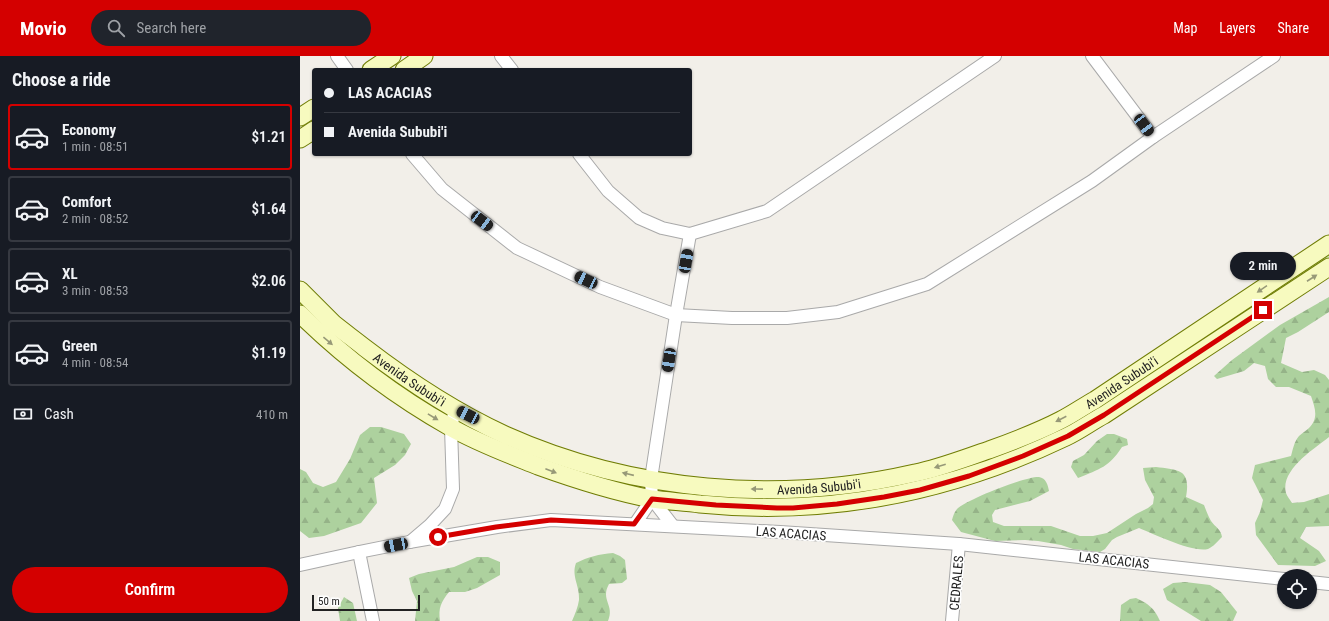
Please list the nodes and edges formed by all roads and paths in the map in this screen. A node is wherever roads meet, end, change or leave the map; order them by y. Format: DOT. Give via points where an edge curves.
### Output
graph roads {
  1 [pos="337,56"];
  2 [pos="392,56"];
  3 [pos="424,56"];
  4 [pos="501,56"];
  5 [pos="995,56"];
  6 [pos="1092,56"];
  7 [pos="1274,56"];
  8 [pos="346,68"];
  9 [pos="374,68"];
  10 [pos="407,68"];
  11 [pos="510,68"];
  12 [pos="312,109"];
  13 [pos="300,116"];
  14 [pos="312,131"];
  15 [pos="1153,137"];
  16 [pos="300,139"];
  17 [pos="414,156"];
  18 [pos="581,156"];
  19 [pos="690,234"];
  20 [pos="1329,244"];
  21 [pos="1329,267"];
  22 [pos="300,290"];
  23 [pos="300,314"];
  24 [pos="676,315"];
  25 [pos="455,409"];
  26 [pos="451,428"];
  27 [pos="651,479"];
  28 [pos="652,499"];
  29 [pos="634,524"];
  30 [pos="673,526"];
  31 [pos="409,542"];
  32 [pos="959,544"];
  33 [pos="359,552"];
  34 [pos="300,565"];
  35 [pos="1277,578"];
  36 [pos="1317,583"];
  37 [pos="1329,584"];
  38 [pos="373,621"];
  39 [pos="952,621"];
  1 -- 8 [label="street"];
  2 -- 9 [label="street"];
  3 -- 10 [label="street"];
  4 -- 11 [label="street"];
  5 -- 19 [label="street" via="767,211"];
  6 -- 15 [label="street"];
  7 -- 15 [label="street"];
  12 -- 13 [label="street"];
  14 -- 16 [label="street"];
  15 -- 24 [label="street" via="1092,181 927,284 838,312 787,318"];
  17 -- 24 [label="street" via="442,190 517,248 600,287"];
  18 -- 19 [label="street" via="608,191 639,218 662,228"];
  19 -- 24 [label="street"];
  20 -- 27 [label="street, Avenida Sububi'i, one-way" via="1095,400 1061,420 966,458 916,473 822,488 720,488"];
  28 -- 21 [label="street, Avenida Sububi'i, one-way" via="793,508 884,497 969,476 1023,456 1086,426"];
  22 -- 25 [label="street, Avenida Sububi'i" via="336,325 392,369"];
  23 -- 26 [label="street, Avenida Sububi'i, one-way" via="324,338 391,391"];
  24 -- 27 [label="street"];
  25 -- 26 [label="street"];
  27 -- 25 [label="street, Avenida Sububi'i, one-way" via="570,460 506,435"];
  26 -- 28 [label="street, Avenida Sububi'i, one-way" via="500,451 564,476"];
  26 -- 31 [label="street" via="452,489 446,508"];
  27 -- 28 [label="street"];
  28 -- 29 [label="street"];
  28 -- 30 [label="street"];
  29 -- 30 [label="street, LAS ACACIAS"];
  29 -- 31 [label="street, LAS ACACIAS" via="551,520"];
  30 -- 32 [label="street, LAS ACACIAS"];
  31 -- 33 [label="street, LAS ACACIAS"];
  32 -- 35 [label="street, LAS ACACIAS"];
  32 -- 39 [label="street, CEDRALES"];
  33 -- 34 [label="street, LAS ACACIAS"];
  33 -- 38 [label="street"];
  36 -- 37 [label="street"];
}
